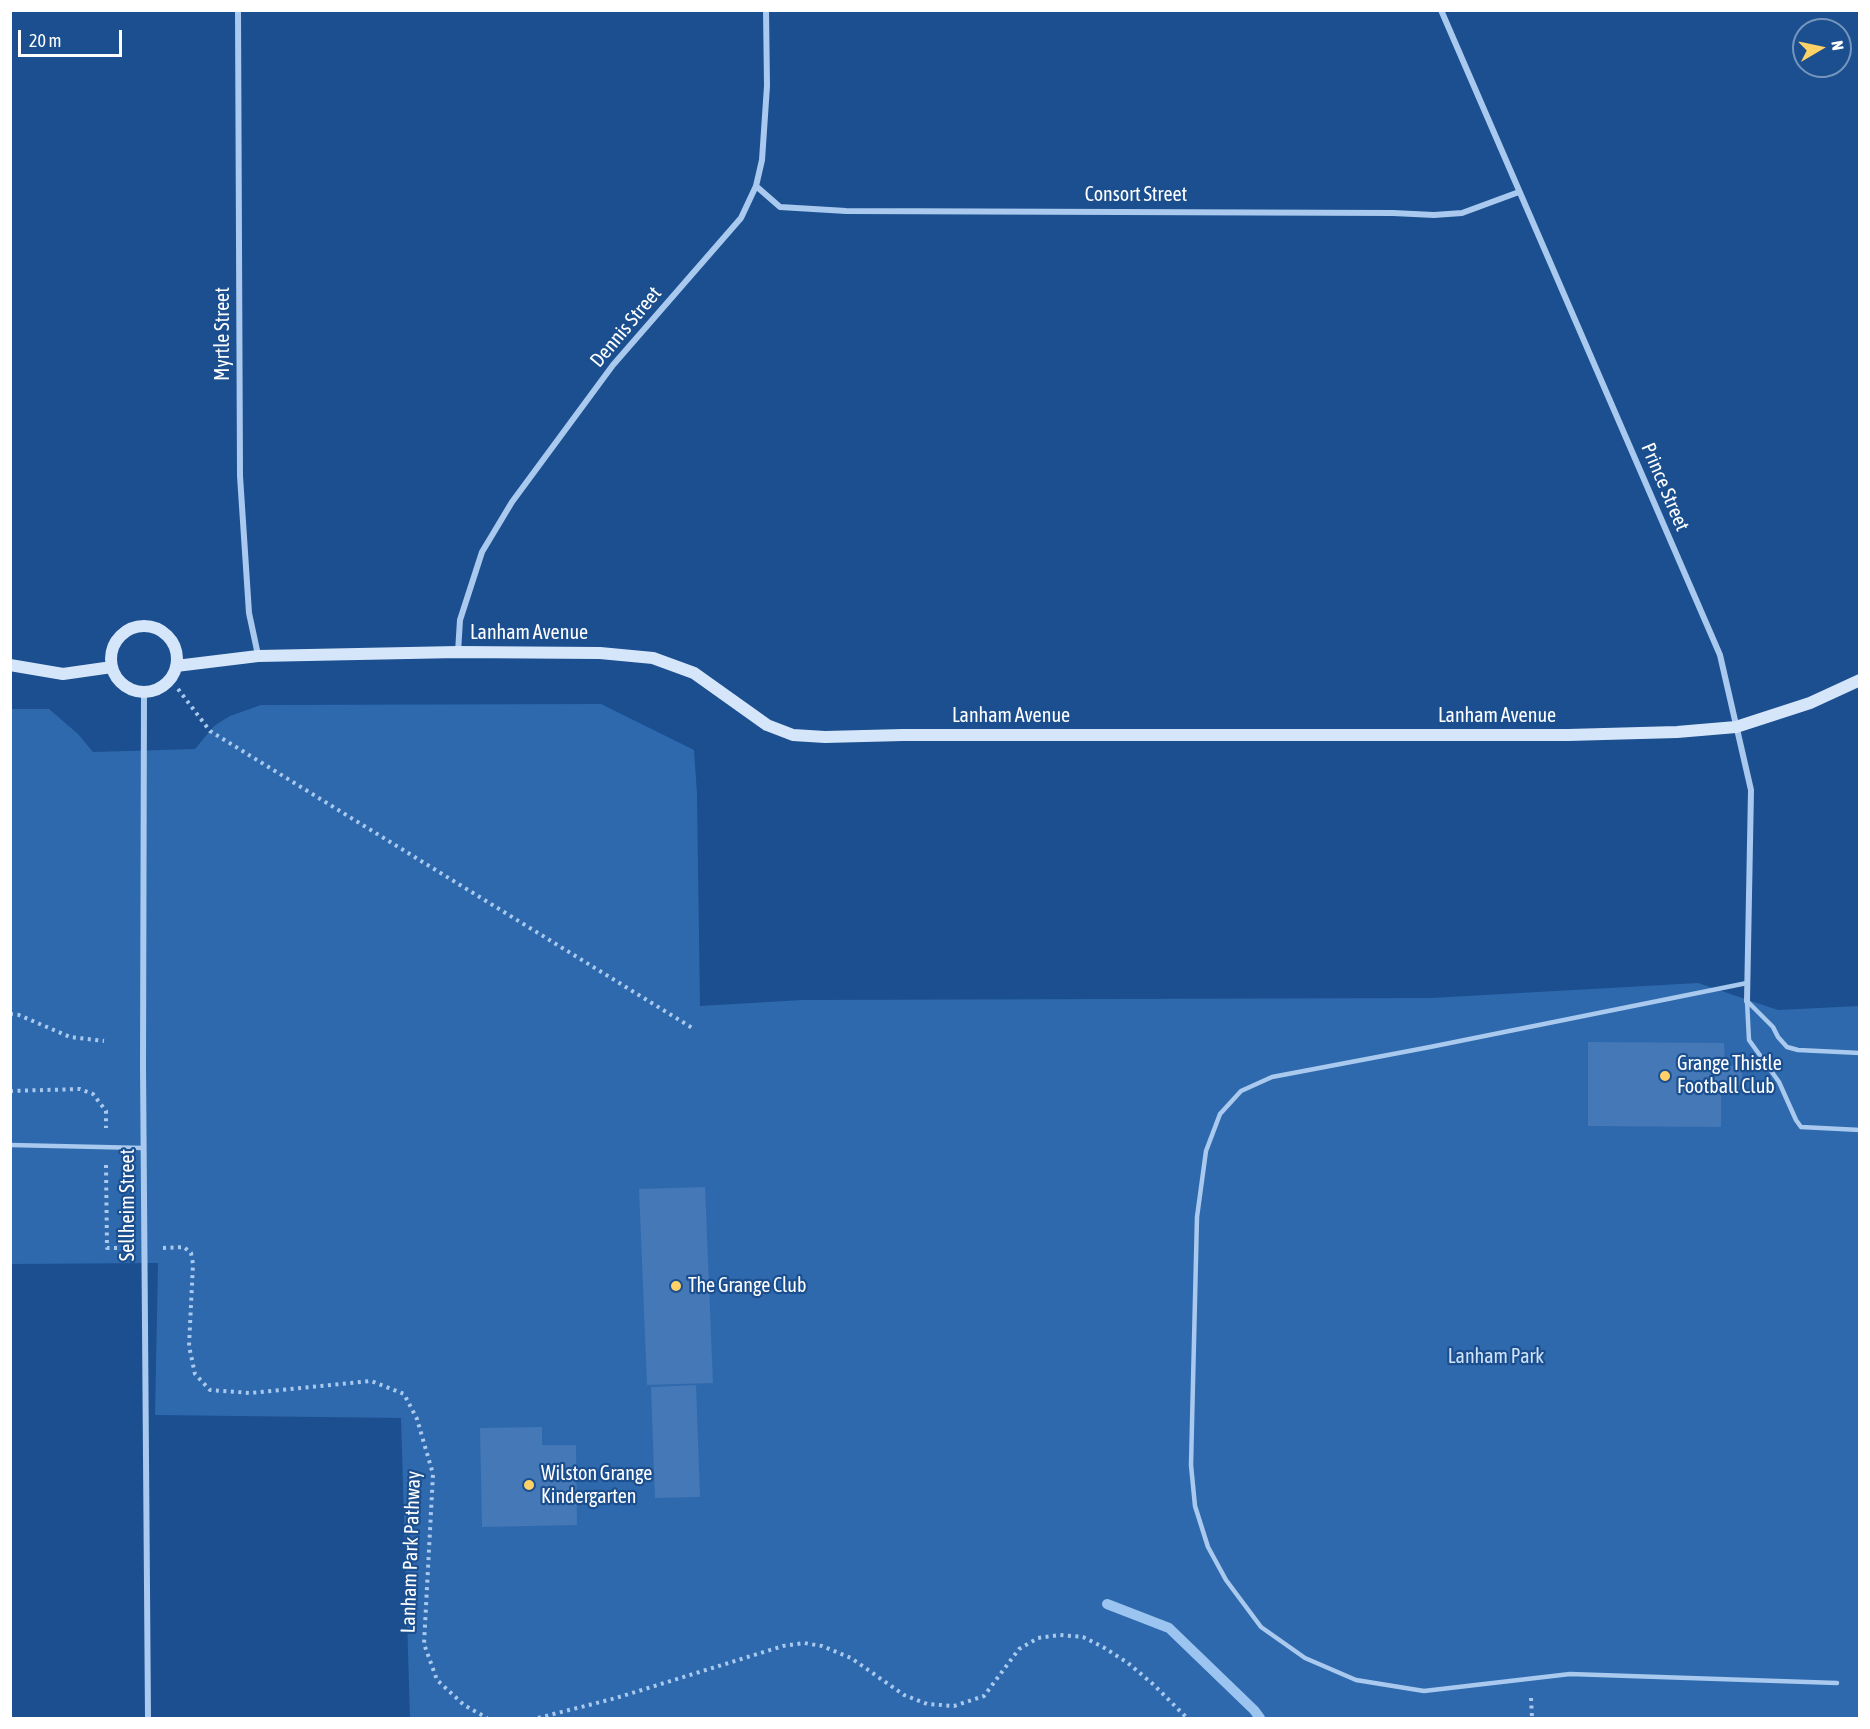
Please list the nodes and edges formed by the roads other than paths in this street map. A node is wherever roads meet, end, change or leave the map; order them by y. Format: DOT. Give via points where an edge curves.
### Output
graph roads {
  1 [pos="238,10"];
  2 [pos="766,10"];
  3 [pos="1441,10"];
  4 [pos="756,186"];
  5 [pos="1519,192"];
  6 [pos="458,652"];
  7 [pos="258,656"];
  8 [pos="10,665"];
  9 [pos="176,666"];
  10 [pos="112,667"];
  11 [pos="1860,680"];
  12 [pos="144,692"];
  13 [pos="1736,727"];
  14 [pos="1747,983"];
  15 [pos="1747,1001"];
  16 [pos="1860,1053"];
  17 [pos="1860,1130"];
  18 [pos="10,1145"];
  19 [pos="144,1148"];
  20 [pos="1837,1683"];
  21 [pos="148,1719"];
  1 -- 7 [label="street, Myrtle Street" via="240,476 249,613"];
  2 -- 4 [label="street, Dennis Street" via="767,86 762,160"];
  3 -- 5 [label="street, Prince Street"];
  4 -- 5 [label="street, Consort Street" via="780,207 846,211 1434,215 1462,213"];
  4 -- 6 [label="street, Dennis Street" via="741,218 613,365 512,502 482,552 460,620"];
  5 -- 13 [label="street, Prince Street" via="1711,632"];
  6 -- 7 [label="street, Lanham Avenue"];
  6 -- 13 [label="street, Lanham Avenue" via="600,653 653,658 694,673 767,725 793,735 825,737 1568,735"];
  7 -- 9 [label="street, Lanham Avenue"];
  8 -- 10 [label="street" via="63,674"];
  9 -- 10 [label="street" via="170,638 159,629 144,626 129,629 118,638 112,652"];
  9 -- 12 [label="street" via="163,686"];
  10 -- 12 [label="street" via="124,685"];
  11 -- 13 [label="street, Lanham Avenue" via="1810,703"];
  12 -- 19 [label="street, Sellheim Street"];
  13 -- 14 [label="street, Prince Street" via="1751,790"];
  14 -- 15 [label="street, Prince Street"];
  14 -- 20 [label="lane" via="1272,1077 1241,1091 1220,1114 1206,1151 1197,1217 1191,1465 1195,1506 1208,1547 1226,1580 1261,1627 1305,1658 1356,1680 1424,1690 1570,1674"];
  15 -- 16 [label="lane" via="1787,1047"];
  15 -- 17 [label="lane" via="1749,1040 1779,1082 1801,1127"];
  18 -- 19 [label="lane"];
  19 -- 21 [label="street, Sellheim Street"];
}
